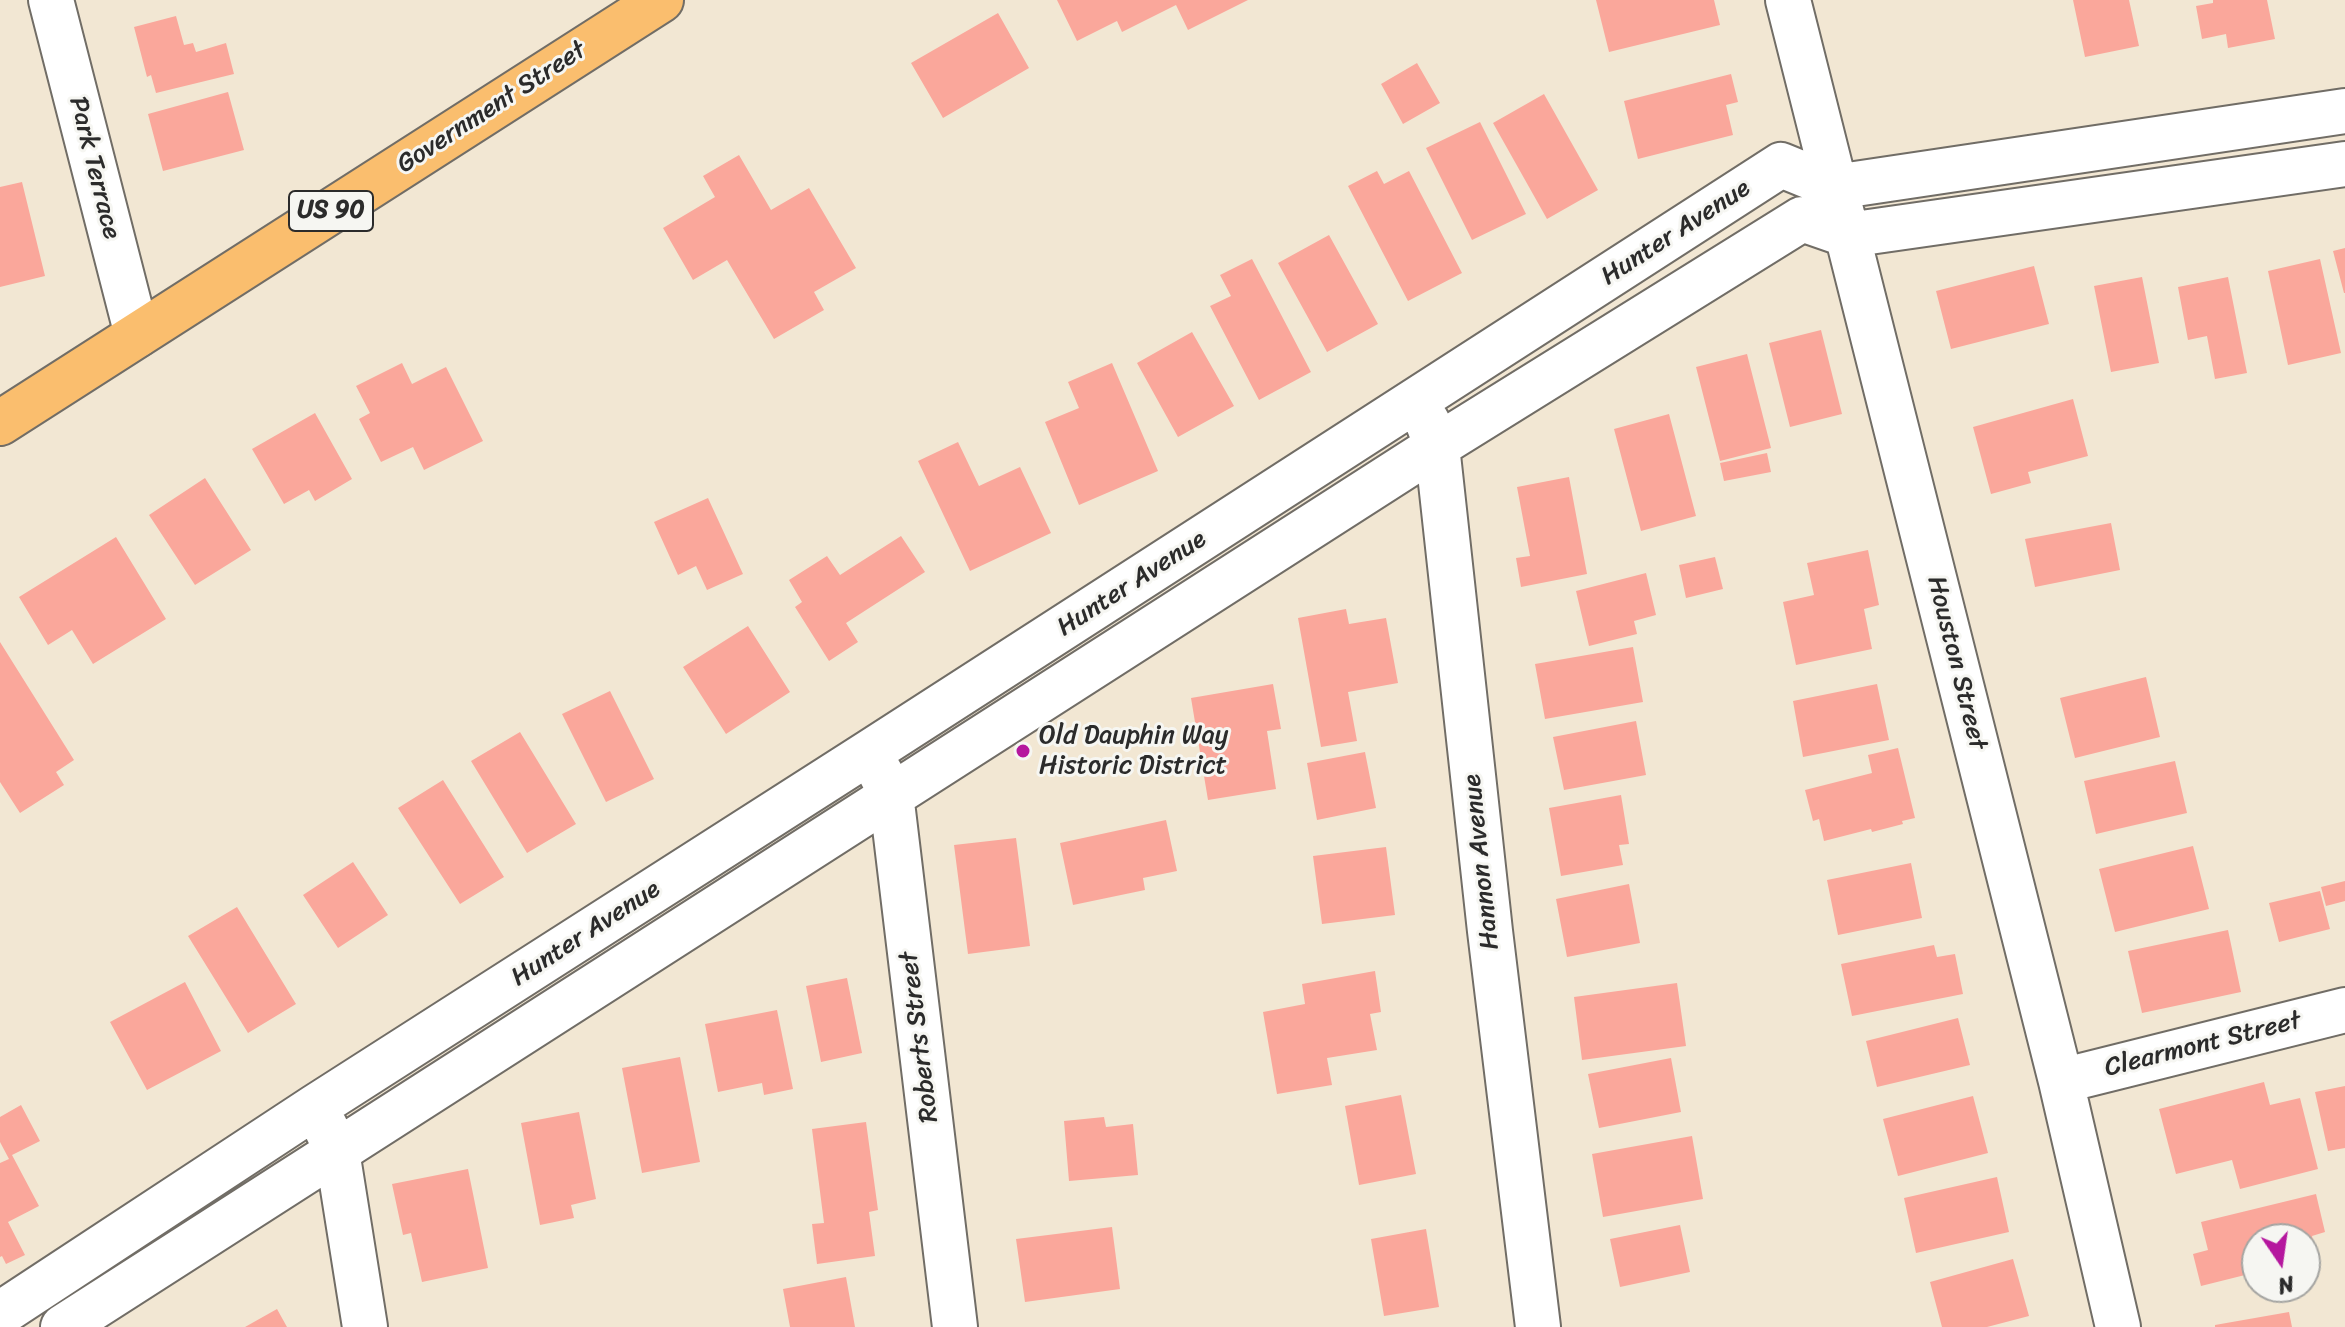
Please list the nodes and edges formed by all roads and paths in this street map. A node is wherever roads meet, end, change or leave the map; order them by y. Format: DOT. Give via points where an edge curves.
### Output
graph roads {
  1 [pos="51,0"];
  2 [pos="661,0"];
  3 [pos="1788,0"];
  4 [pos="2345,111"];
  5 [pos="2345,164"];
  6 [pos="1835,187"];
  7 [pos="1848,235"];
  8 [pos="137,335"];
  9 [pos="1418,400"];
  10 [pos="0,423"];
  11 [pos="1437,446"];
  12 [pos="870,752"];
  13 [pos="891,794"];
  14 [pos="2345,1010"];
  15 [pos="2061,1081"];
  16 [pos="315,1107"];
  17 [pos="337,1151"];
  18 [pos="0,1314"];
  19 [pos="63,1327"];
  20 [pos="365,1327"];
  21 [pos="955,1327"];
  22 [pos="1538,1327"];
  23 [pos="2118,1327"];
  1 -- 8 [label="street, Park Terrace"];
  2 -- 8 [label="main road, Government Street / US 90"];
  3 -- 6 [label="street, Houston Street"];
  4 -- 6 [label="street"];
  5 -- 7 [label="street, Hunter Avenue"];
  6 -- 7 [label="street, Houston Street"];
  6 -- 9 [label="street, Hunter Avenue" via="1781,165"];
  7 -- 11 [label="street, Hunter Avenue" via="1802,219"];
  7 -- 15 [label="street, Houston Street"];
  8 -- 10 [label="main road, Government Street / US 90"];
  9 -- 11 [label="street, Hannon Avenue"];
  9 -- 12 [label="street, Hunter Avenue"];
  11 -- 13 [label="street, Hunter Avenue"];
  11 -- 22 [label="street, Hannon Avenue"];
  12 -- 13 [label="street, Roberts Street"];
  12 -- 16 [label="street, Hunter Avenue"];
  13 -- 17 [label="street, Hunter Avenue"];
  13 -- 21 [label="street, Roberts Street"];
  14 -- 15 [label="street, Clearmont Street"];
  15 -- 23 [label="street, Houston Street"];
  16 -- 17 [label="street"];
  16 -- 18 [label="street, Hunter Avenue"];
  17 -- 19 [label="street, Hunter Avenue"];
  17 -- 20 [label="street"];
}
